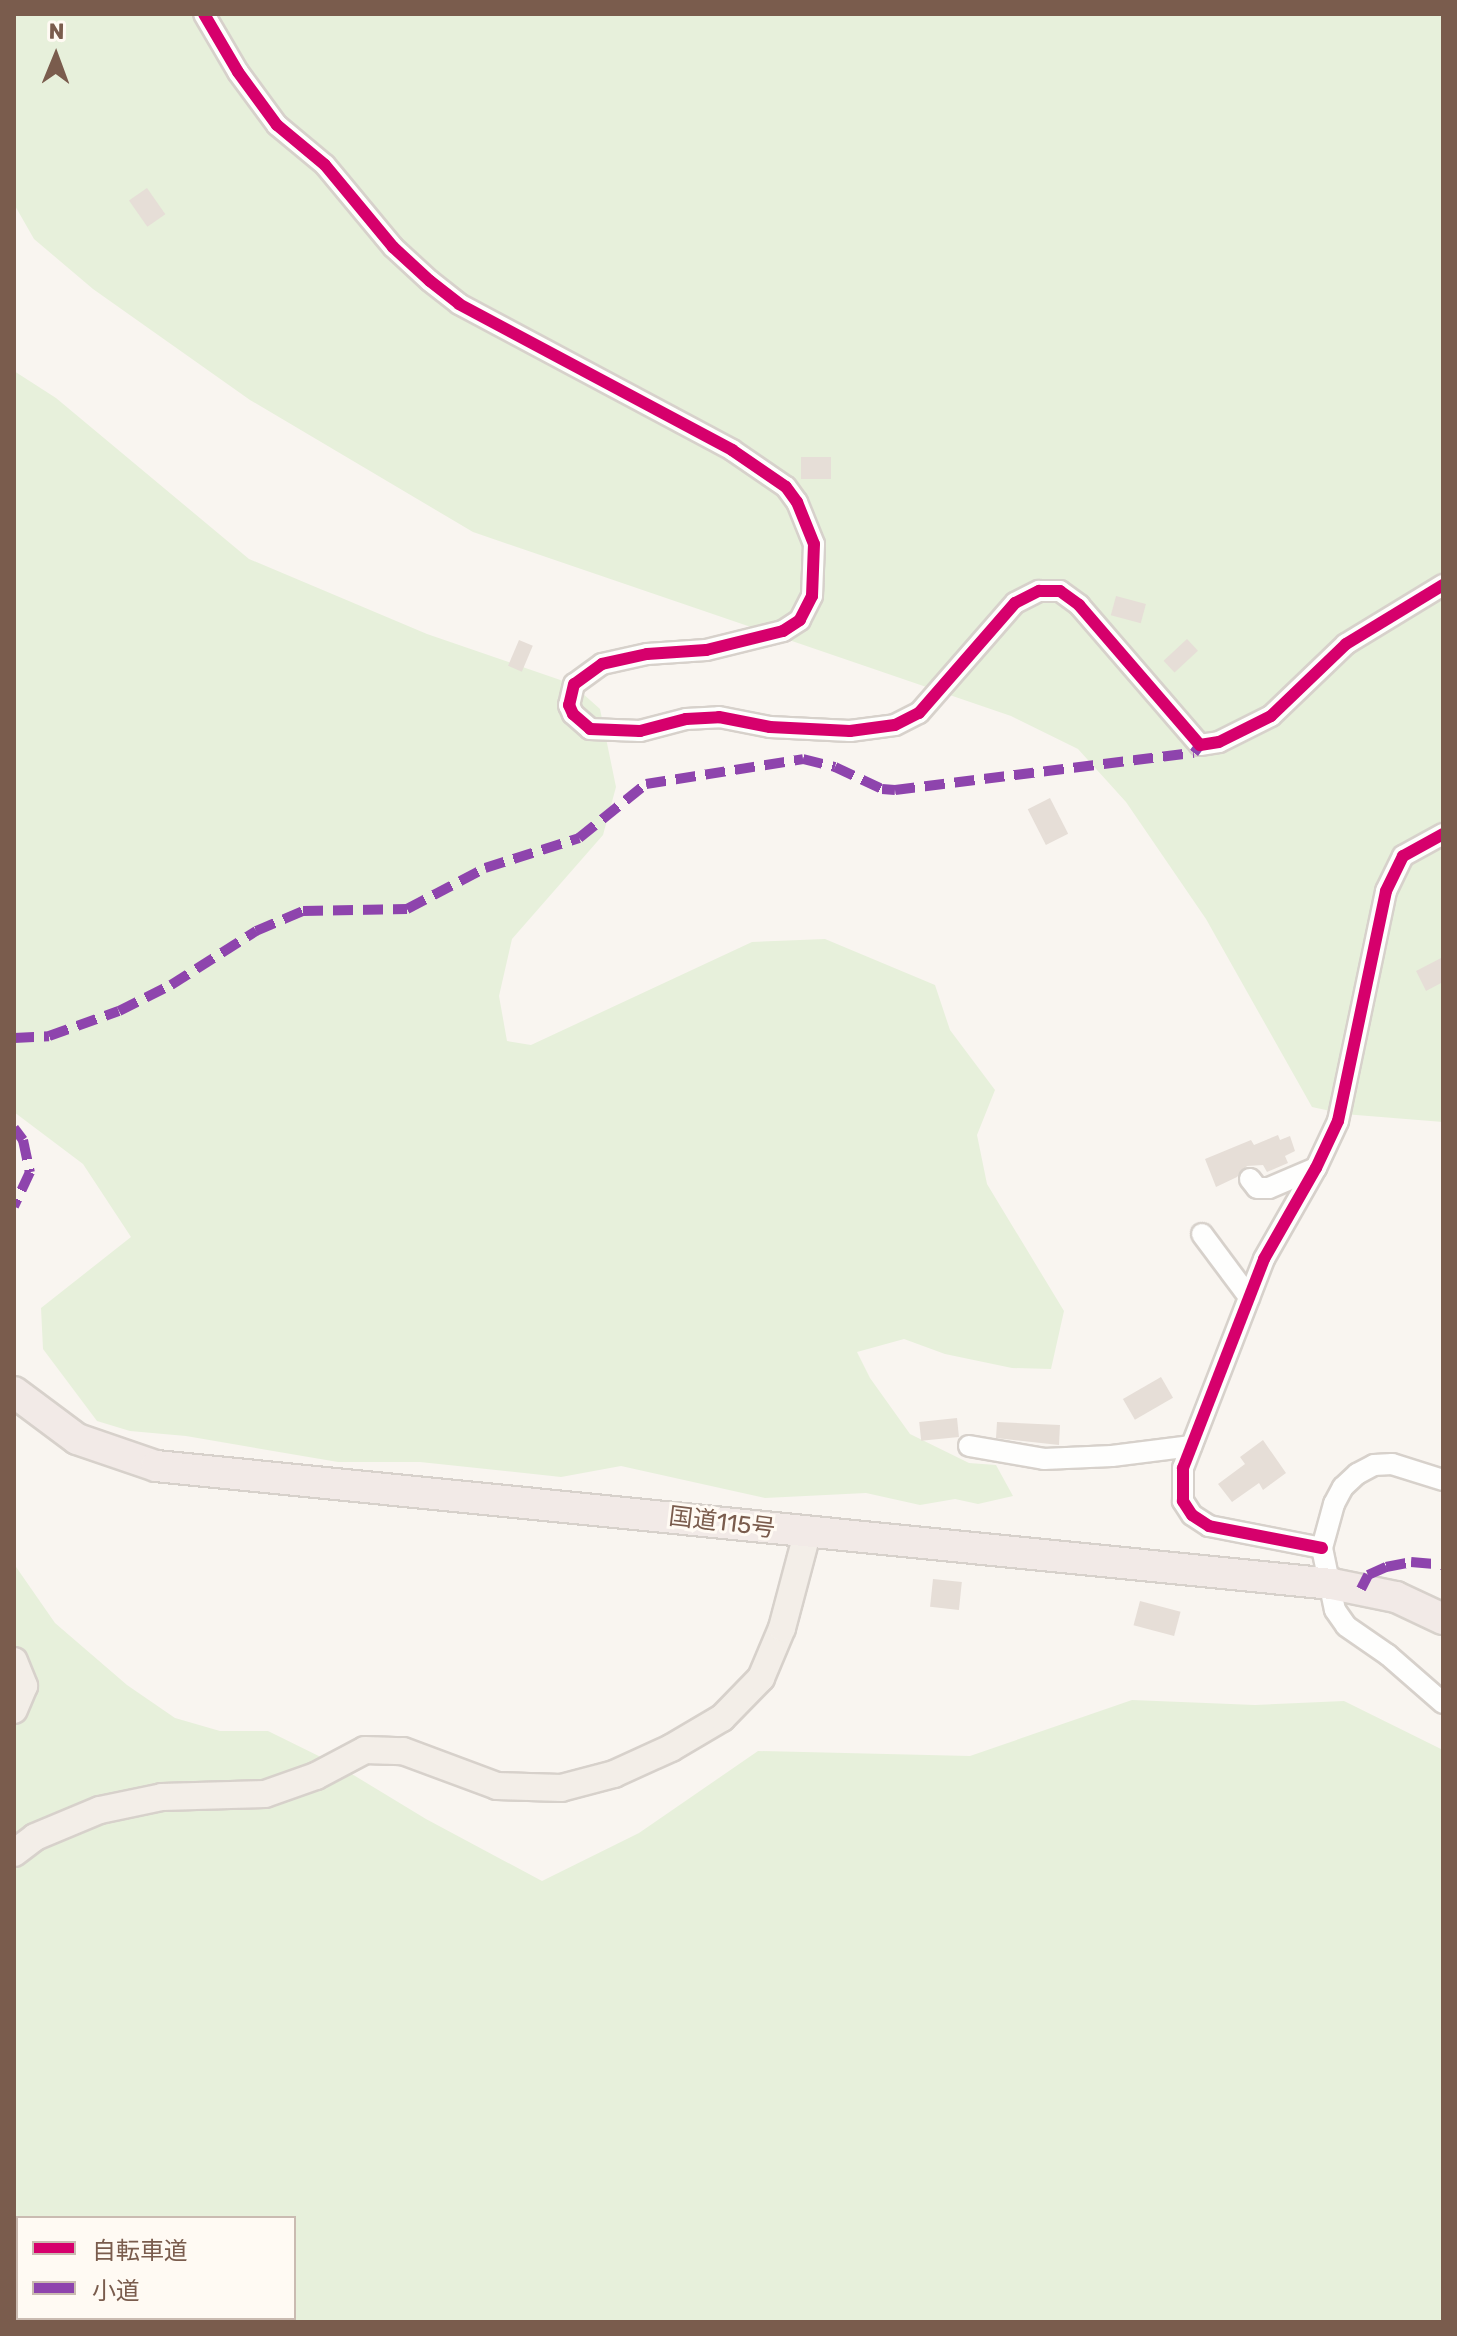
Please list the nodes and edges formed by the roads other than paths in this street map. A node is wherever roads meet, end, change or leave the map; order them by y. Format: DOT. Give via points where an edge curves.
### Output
graph roads {
  1 [pos="204,14"];
  2 [pos="1443,585"];
  3 [pos="1443,834"];
  4 [pos="1316,1168"];
  5 [pos="1250,1179"];
  6 [pos="1202,1234"];
  7 [pos="1249,1297"];
  8 [pos="14,1392"];
  9 [pos="969,1446"];
  10 [pos="1191,1446"];
  11 [pos="1443,1480"];
  12 [pos="807,1534"];
  13 [pos="1322,1548"];
  14 [pos="1332,1584"];
  15 [pos="1443,1619"];
  16 [pos="14,1661"];
  17 [pos="1443,1703"];
  18 [pos="14,1710"];
  19 [pos="14,1853"];
  1 -- 2 [label="street" via="277,125 325,165 393,247 430,281 459,304 732,450 786,487 797,502 814,544 812,596 800,620 783,631 706,650 602,664 574,684 569,705 590,729 640,731 719,717 837,731 895,725 919,713 1015,603 1039,591 1060,591 1079,605 1200,745 1219,742 1271,716 1346,644"];
  3 -- 4 [label="street" via="1403,856 1386,891 1338,1121"];
  4 -- 5 [label="street" via="1269,1188 1257,1188"];
  4 -- 7 [label="street" via="1264,1259"];
  6 -- 7 [label="street"];
  7 -- 10 [label="street"];
  8 -- 12 [label="highway, 国道115号" via="77,1439 156,1466 508,1504 665,1515"];
  9 -- 10 [label="street" via="1044,1459"];
  10 -- 13 [label="street" via="1182,1492 1192,1515 1222,1531"];
  11 -- 13 [label="street" via="1392,1464 1357,1474 1334,1504"];
  12 -- 14 [label="highway, 国道115号"];
  12 -- 19 [label="main road" via="782,1628 761,1678 722,1718 614,1774 561,1788 497,1786 403,1751 365,1750 316,1776 265,1794 162,1797 100,1810 35,1837"];
  13 -- 14 [label="street"];
  14 -- 15 [label="highway, 国道115号" via="1396,1597"];
  14 -- 17 [label="street" via="1335,1610 1346,1626"];
  16 -- 18 [label="main road" via="24,1686"];
}
